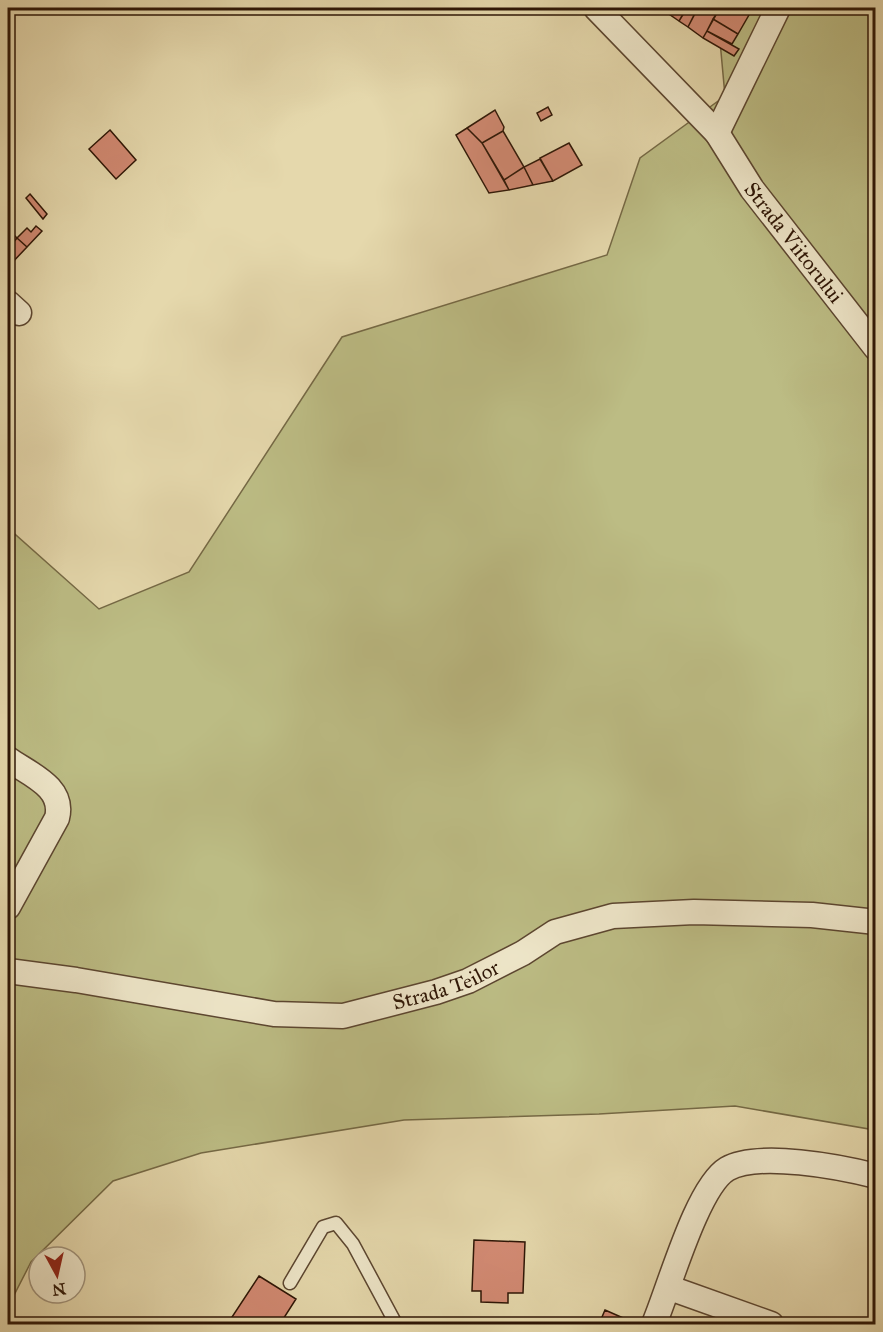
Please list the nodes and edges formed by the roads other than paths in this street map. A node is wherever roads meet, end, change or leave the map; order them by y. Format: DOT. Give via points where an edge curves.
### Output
graph roads {
  1 [pos="596,8"];
  2 [pos="778,8"];
  3 [pos="717,133"];
  4 [pos="876,348"];
  5 [pos="8,759"];
  6 [pos="8,907"];
  7 [pos="876,922"];
  8 [pos="8,971"];
  9 [pos="876,1176"];
  10 [pos="290,1283"];
  11 [pos="670,1288"];
  12 [pos="396,1324"];
  13 [pos="654,1324"];
  14 [pos="771,1324"];
  1 -- 3 [label="street, Strada Viitorului"];
  2 -- 3 [label="street"];
  3 -- 4 [label="street, Strada Viitorului" via="752,189"];
  5 -- 6 [label="street" via="53,790 59,809"];
  7 -- 8 [label="street, Strada Teilor" via="812,915 694,912 614,916 555,932 468,981 343,1016 274,1014"];
  9 -- 11 [label="street" via="848,1169 762,1160 727,1170 702,1199"];
  10 -- 12 [label="lane" via="324,1227 336,1223 353,1244"];
  11 -- 13 [label="street"];
  11 -- 14 [label="street"];
}
